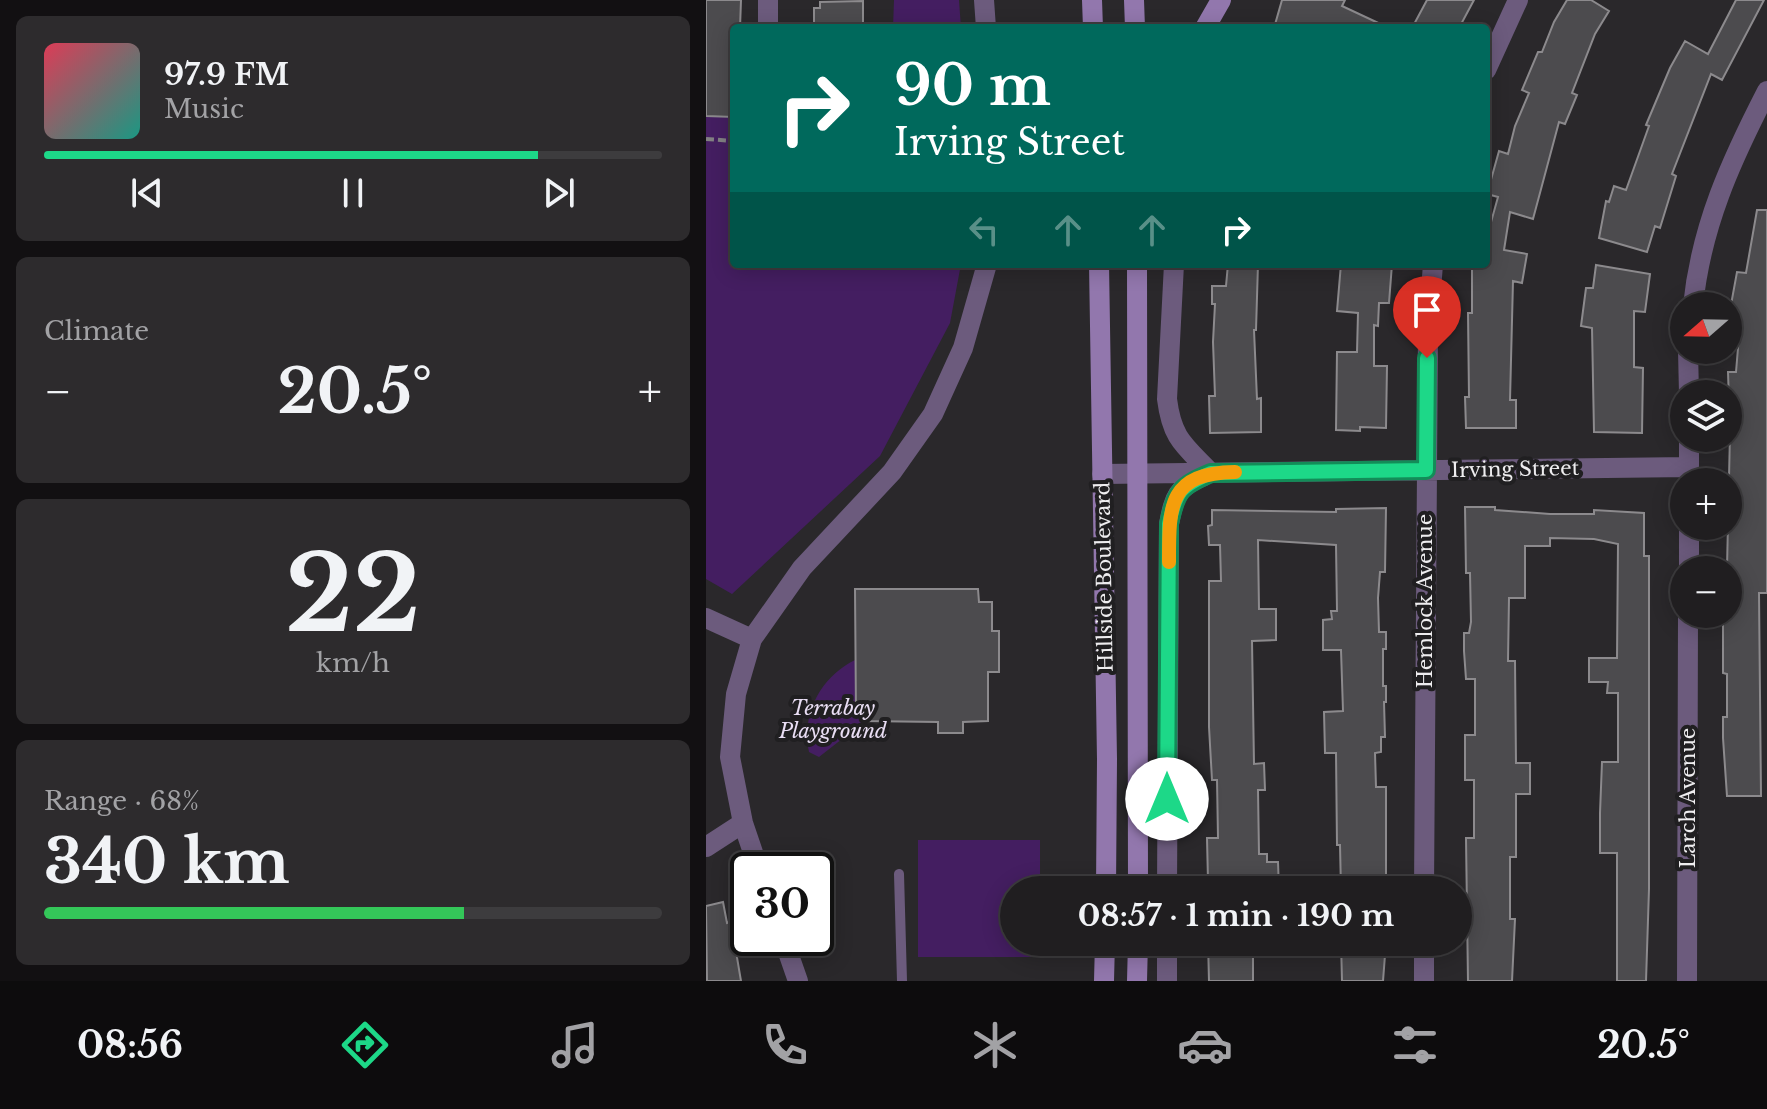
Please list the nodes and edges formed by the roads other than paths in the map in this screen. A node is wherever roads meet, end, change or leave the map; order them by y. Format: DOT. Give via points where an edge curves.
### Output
graph roads {
  1 [pos="768,0"];
  2 [pos="984,0"];
  3 [pos="1092,0"];
  4 [pos="1134,0"];
  5 [pos="1518,0"];
  6 [pos="768,24"];
  7 [pos="986,24"];
  8 [pos="1093,24"];
  9 [pos="1135,24"];
  10 [pos="1490,61"];
  11 [pos="1767,91"];
  12 [pos="986,268"];
  13 [pos="1099,268"];
  14 [pos="1137,268"];
  15 [pos="1174,268"];
  16 [pos="1433,268"];
  17 [pos="1696,292"];
  18 [pos="1426,470"];
  19 [pos="1138,473"];
  20 [pos="1211,473"];
  21 [pos="1102,474"];
  22 [pos="1670,474"];
  23 [pos="706,618"];
  24 [pos="1688,628"];
  25 [pos="752,639"];
  26 [pos="743,823"];
  27 [pos="706,847"];
  28 [pos="753,852"];
  29 [pos="899,874"];
  30 [pos="1106,876"];
  31 [pos="1138,876"];
  32 [pos="1167,876"];
  33 [pos="1424,876"];
  34 [pos="789,956"];
  35 [pos="1105,956"];
  36 [pos="1138,956"];
  37 [pos="1167,956"];
  38 [pos="1424,956"];
  39 [pos="798,981"];
  40 [pos="902,981"];
  41 [pos="1104,981"];
  42 [pos="1137,981"];
  43 [pos="1167,981"];
  44 [pos="1424,981"];
  45 [pos="1687,981"];
  1 -- 6 [label="street"];
  2 -- 7 [label="street"];
  3 -- 8 [label="main road"];
  4 -- 9 [label="main road"];
  5 -- 10 [label="street"];
  11 -- 17 [label="street" via="1710,216"];
  12 -- 25 [label="street" via="963,348 933,414 892,472 802,568"];
  13 -- 21 [label="main road, Hillside Boulevard"];
  14 -- 19 [label="main road, Hillside Boulevard"];
  15 -- 20 [label="street" via="1170,420 1177,439"];
  16 -- 18 [label="street, Hemlock Avenue"];
  18 -- 20 [label="street, Irving Street"];
  18 -- 22 [label="street, Irving Street"];
  18 -- 33 [label="street, Hemlock Avenue"];
  19 -- 20 [label="street, Irving Street"];
  19 -- 21 [label="street, Irving Street"];
  19 -- 31 [label="main road, Hillside Boulevard"];
  20 -- 32 [label="street" via="1180,488 1169,524"];
  21 -- 30 [label="main road, Hillside Boulevard"];
  23 -- 25 [label="street"];
  24 -- 45 [label="street, Larch Avenue"];
  25 -- 26 [label="street" via="736,694 730,757"];
  26 -- 27 [label="street"];
  26 -- 28 [label="street"];
  29 -- 40 [label="lane"];
  34 -- 39 [label="street"];
  35 -- 41 [label="main road"];
  36 -- 42 [label="main road"];
  37 -- 43 [label="street"];
  38 -- 44 [label="street"];
}
